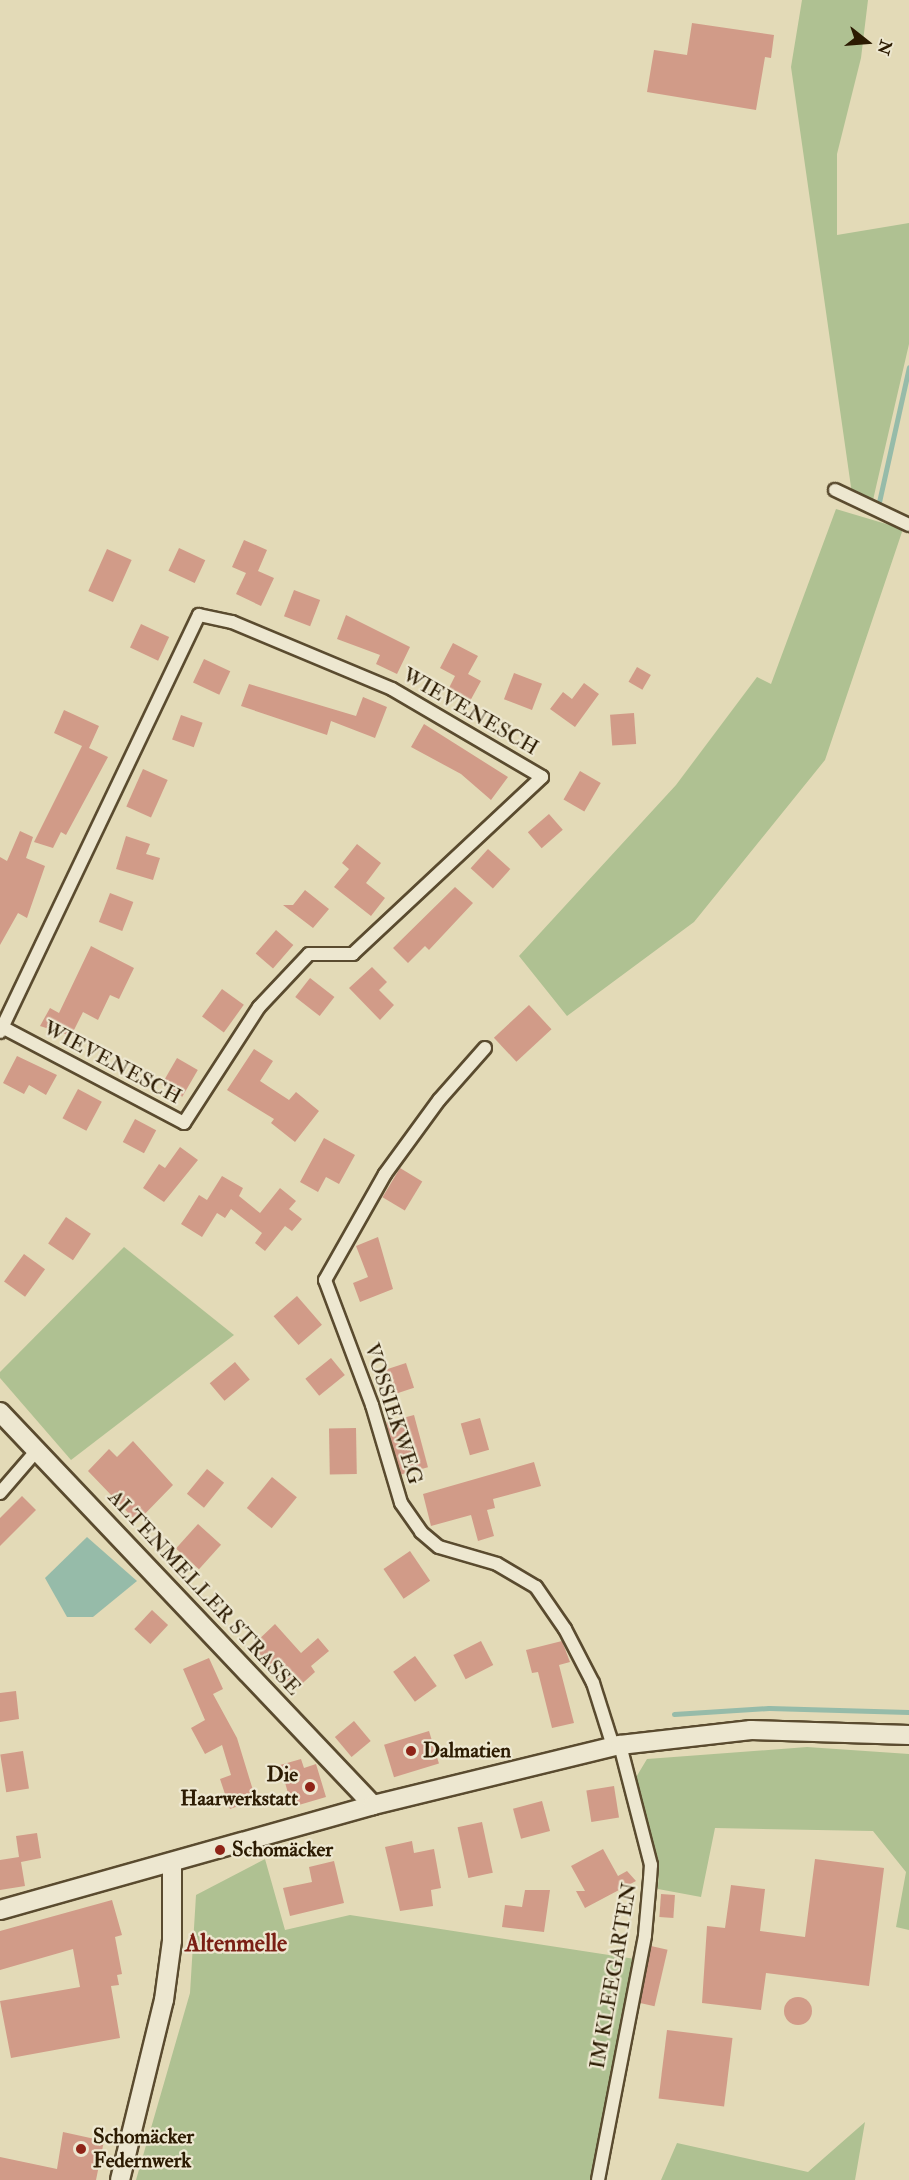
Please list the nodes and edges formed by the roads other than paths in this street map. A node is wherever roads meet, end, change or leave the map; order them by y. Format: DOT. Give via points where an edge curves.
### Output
graph roads {
  1 [pos="835,490"];
  2 [pos="909,525"];
  3 [pos="1,1029"];
  4 [pos="485,1048"];
  5 [pos="0,1412"];
  6 [pos="38,1449"];
  7 [pos="0,1493"];
  8 [pos="909,1735"];
  9 [pos="617,1745"];
  10 [pos="373,1805"];
  11 [pos="172,1863"];
  12 [pos="0,1910"];
  13 [pos="120,2180"];
  14 [pos="598,2180"];
  1 -- 2 [label="street"];
  3 -- 3 [label="street, WIEVENESCH" via="184,1123 260,1007 309,954 353,954 542,777 454,721 392,689 232,622 199,615"];
  4 -- 9 [label="street, VOSSIEKWEG" via="439,1100 385,1174 326,1280 372,1405 401,1503 421,1533 439,1547 497,1564 536,1587 565,1629 593,1683"];
  5 -- 6 [label="main road, ALTENMELLER STRASSE"];
  6 -- 7 [label="street"];
  6 -- 10 [label="main road, ALTENMELLER STRASSE"];
  8 -- 9 [label="main road" via="751,1730"];
  9 -- 10 [label="main road"];
  9 -- 14 [label="street, IM KLEEGARTEN" via="651,1865 645,1935"];
  10 -- 11 [label="main road"];
  11 -- 12 [label="main road"];
  11 -- 13 [label="main road" via="172,1941 164,2000"];
}
